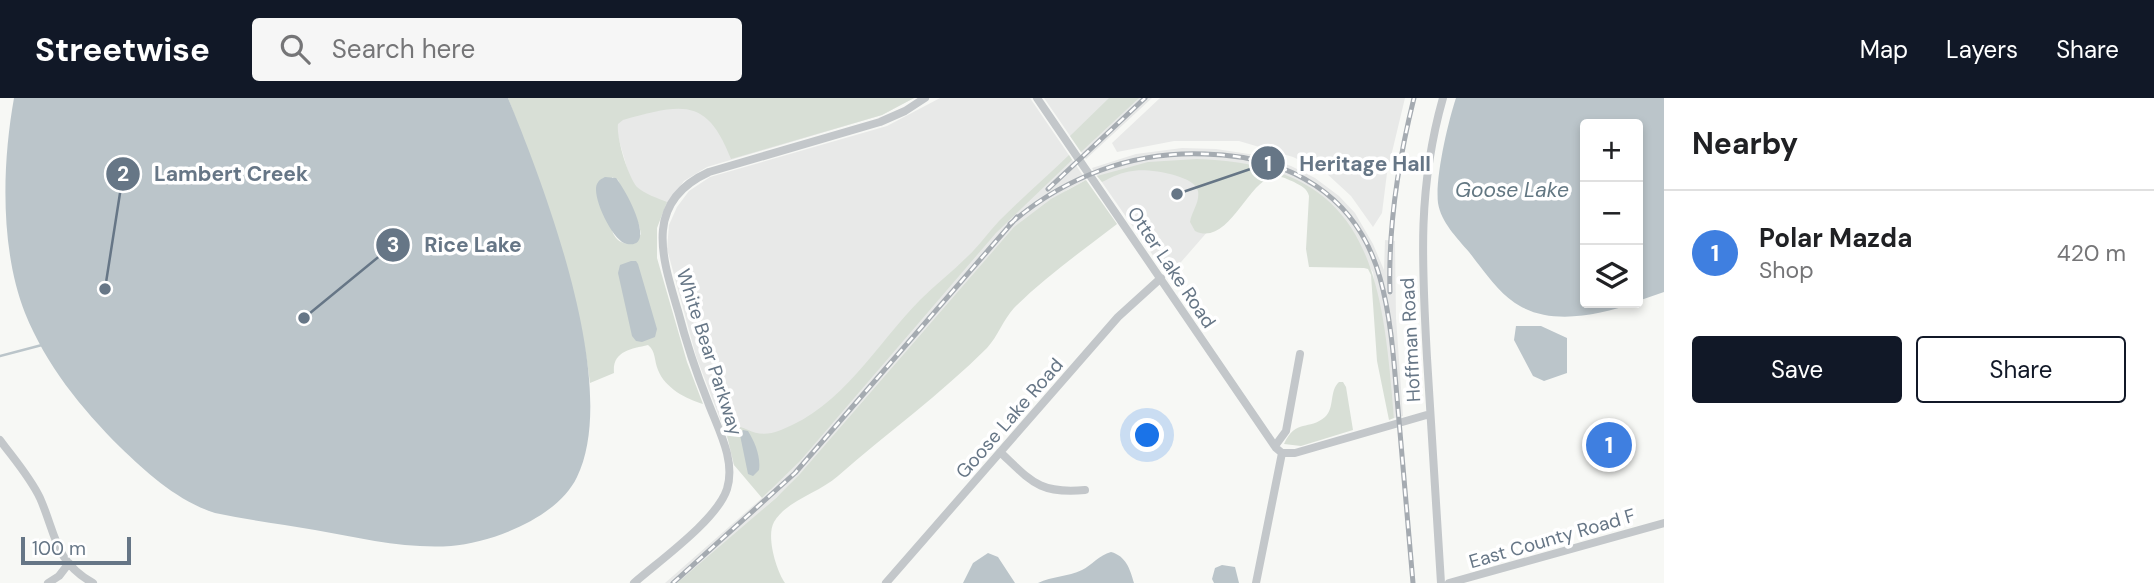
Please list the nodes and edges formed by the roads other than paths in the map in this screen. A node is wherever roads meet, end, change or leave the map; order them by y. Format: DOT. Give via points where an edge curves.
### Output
graph roads {
  1 [pos="925,98"];
  2 [pos="1037,98"];
  3 [pos="1443,98"];
  4 [pos="1161,278"];
  5 [pos="1300,354"];
  6 [pos="1430,414"];
  7 [pos="0,440"];
  8 [pos="1275,446"];
  9 [pos="1000,452"];
  10 [pos="1282,453"];
  11 [pos="1085,490"];
  12 [pos="1664,523"];
  13 [pos="69,563"];
  14 [pos="48,583"];
  15 [pos="93,583"];
  16 [pos="634,583"];
  17 [pos="886,583"];
  18 [pos="1256,583"];
  19 [pos="1441,583"];
  20 [pos="1449,583"];
  1 -- 16 [label="street, White Bear Parkway" via="880,122 712,171 687,185 671,204 662,230 663,260 692,362 725,447 730,476 723,498 709,517"];
  2 -- 4 [label="street, Otter Lake Road"];
  3 -- 6 [label="street, Hoffman Road" via="1428,162 1422,221"];
  4 -- 8 [label="street, Otter Lake Road"];
  4 -- 9 [label="street, Goose Lake Road" via="1120,314"];
  5 -- 8 [label="street" via="1286,431"];
  6 -- 10 [label="street"];
  6 -- 19 [label="street, Hoffman Road"];
  7 -- 13 [label="street" via="33,485 52,536"];
  8 -- 10 [label="street, Otter Lake Road"];
  9 -- 11 [label="street" via="1042,488"];
  9 -- 17 [label="street, Goose Lake Road"];
  10 -- 18 [label="street"];
  12 -- 20 [label="street, East County Road F"];
  13 -- 14 [label="street"];
  13 -- 15 [label="street"];
}
